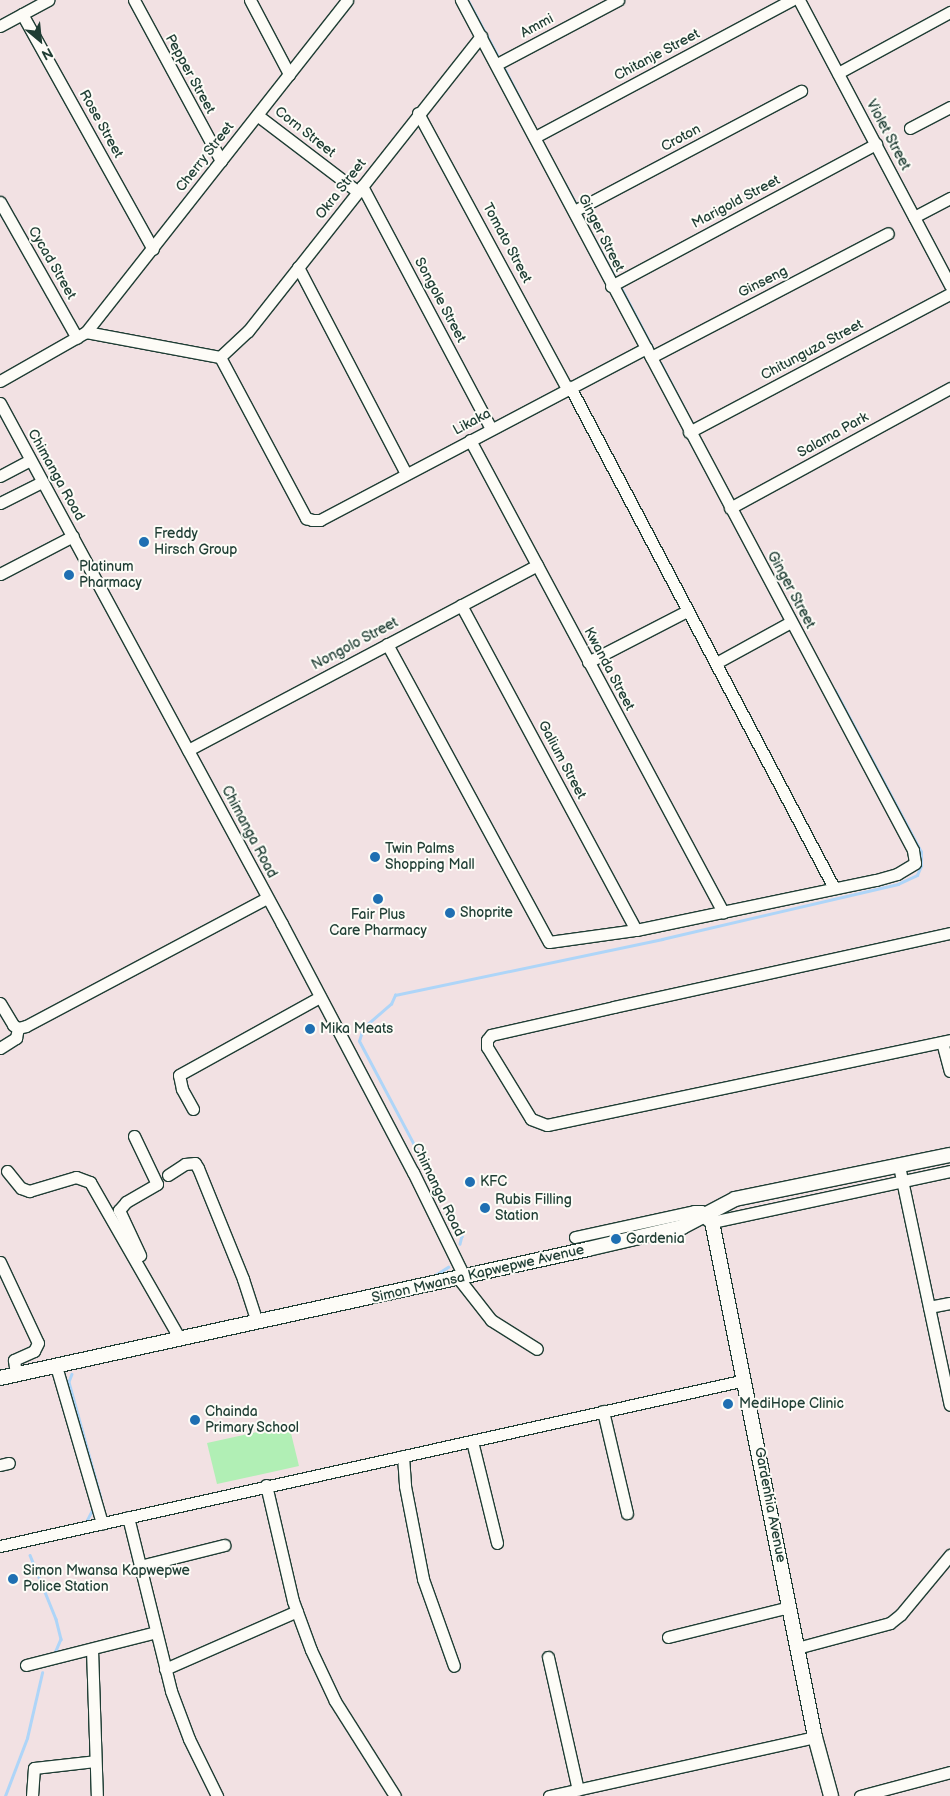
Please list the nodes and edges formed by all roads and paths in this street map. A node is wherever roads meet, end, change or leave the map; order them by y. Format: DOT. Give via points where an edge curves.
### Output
graph roads {
  1 [pos="48,0"];
  2 [pos="134,0"];
  3 [pos="250,0"];
  4 [pos="347,0"];
  5 [pos="461,0"];
  6 [pos="618,0"];
  7 [pos="792,0"];
  8 [pos="799,0"];
  9 [pos="950,12"];
  10 [pos="22,14"];
  11 [pos="0,26"];
  12 [pos="481,36"];
  13 [pos="497,64"];
  14 [pos="838,73"];
  15 [pos="289,74"];
  16 [pos="801,91"];
  17 [pos="950,107"];
  18 [pos="418,113"];
  19 [pos="257,115"];
  20 [pos="910,128"];
  21 [pos="535,138"];
  22 [pos="876,144"];
  23 [pos="221,161"];
  24 [pos="360,189"];
  25 [pos="950,198"];
  26 [pos="0,202"];
  27 [pos="574,211"];
  28 [pos="914,217"];
  29 [pos="888,233"];
  30 [pos="153,249"];
  31 [pos="298,267"];
  32 [pos="950,285"];
  33 [pos="612,286"];
  34 [pos="950,294"];
  35 [pos="82,335"];
  36 [pos="649,352"];
  37 [pos="220,357"];
  38 [pos="0,381"];
  39 [pos="568,388"];
  40 [pos="950,388"];
  41 [pos="0,403"];
  42 [pos="491,429"];
  43 [pos="689,432"];
  44 [pos="470,440"];
  45 [pos="30,460"];
  46 [pos="406,474"];
  47 [pos="0,476"];
  48 [pos="42,482"];
  49 [pos="0,503"];
  50 [pos="730,508"];
  51 [pos="73,536"];
  52 [pos="537,565"];
  53 [pos="0,574"];
  54 [pos="461,605"];
  55 [pos="687,611"];
  56 [pos="791,622"];
  57 [pos="387,644"];
  58 [pos="588,662"];
  59 [pos="716,663"];
  60 [pos="188,750"];
  61 [pos="834,888"];
  62 [pos="267,898"];
  63 [pos="723,912"];
  64 [pos="636,930"];
  65 [pos="950,932"];
  66 [pos="320,997"];
  67 [pos="0,1003"];
  68 [pos="18,1028"];
  69 [pos="946,1041"];
  70 [pos="0,1048"];
  71 [pos="950,1071"];
  72 [pos="194,1109"];
  73 [pos="134,1136"];
  74 [pos="950,1155"];
  75 [pos="899,1166"];
  76 [pos="7,1171"];
  77 [pos="950,1171"];
  78 [pos="168,1175"];
  79 [pos="902,1180"];
  80 [pos="709,1220"];
  81 [pos="575,1237"];
  82 [pos="0,1262"];
  83 [pos="462,1279"];
  84 [pos="950,1303"];
  85 [pos="929,1307"];
  86 [pos="257,1322"];
  87 [pos="171,1324"];
  88 [pos="180,1339"];
  89 [pos="537,1350"];
  90 [pos="56,1366"];
  91 [pos="16,1375"];
  92 [pos="0,1378"];
  93 [pos="745,1380"];
  94 [pos="950,1405"];
  95 [pos="603,1411"];
  96 [pos="472,1441"];
  97 [pos="403,1456"];
  98 [pos="266,1485"];
  99 [pos="627,1513"];
  100 [pos="128,1517"];
  101 [pos="102,1523"];
  102 [pos="497,1543"];
  103 [pos="224,1545"];
  104 [pos="0,1546"];
  105 [pos="950,1555"];
  106 [pos="140,1566"];
  107 [pos="789,1607"];
  108 [pos="297,1611"];
  109 [pos="156,1632"];
  110 [pos="668,1637"];
  111 [pos="797,1648"];
  112 [pos="92,1649"];
  113 [pos="548,1657"];
  114 [pos="26,1665"];
  115 [pos="454,1666"];
  116 [pos="165,1669"];
  117 [pos="815,1737"];
  118 [pos="95,1761"];
  119 [pos="950,1772"];
  120 [pos="578,1790"];
  121 [pos="32,1796"];
  122 [pos="98,1796"];
  123 [pos="217,1796"];
  124 [pos="396,1796"];
  125 [pos="549,1796"];
  126 [pos="831,1796"];
  127 [pos="860,1796"];
  1 -- 10 [label="street"];
  2 -- 23 [label="street, Pepper Street"];
  3 -- 15 [label="street"];
  4 -- 15 [label="street, Cherry Street"];
  5 -- 12 [label="street, Ginger Street"];
  6 -- 13 [label="street, Ammi"];
  7 -- 21 [label="street, Chitanje Street"];
  8 -- 14 [label="street, Violet Street"];
  9 -- 14 [label="street"];
  10 -- 11 [label="street"];
  10 -- 30 [label="street, Rose Street"];
  12 -- 13 [label="street, Ginger Street"];
  12 -- 18 [label="street, Okra Street"];
  13 -- 21 [label="street, Ginger Street"];
  14 -- 22 [label="street, Violet Street"];
  15 -- 19 [label="street, Cherry Street"];
  16 -- 27 [label="street, Croton"];
  17 -- 20 [label="street"];
  18 -- 24 [label="street, Okra Street"];
  18 -- 39 [label="street, Tomato Street"];
  19 -- 23 [label="street, Cherry Street"];
  19 -- 24 [label="street, Corn Street"];
  21 -- 27 [label="street, Ginger Street"];
  22 -- 28 [label="street, Violet Street"];
  22 -- 33 [label="street, Marigold Street"];
  23 -- 30 [label="street, Cherry Street"];
  24 -- 31 [label="street, Okra Street"];
  24 -- 42 [label="street, Songole Street"];
  25 -- 28 [label="street"];
  26 -- 35 [label="street, Cycad Street"];
  27 -- 33 [label="street, Ginger Street"];
  28 -- 32 [label="street, Violet Street"];
  29 -- 36 [label="street, Ginseng"];
  30 -- 35 [label="street, Cherry Street"];
  31 -- 37 [label="street, Okra Street" via="248,331"];
  31 -- 46 [label="street"];
  33 -- 36 [label="street, Ginger Street"];
  34 -- 43 [label="street, Chitunguza Street"];
  35 -- 37 [label="street"];
  35 -- 38 [label="street"];
  36 -- 39 [label="street, Likaka"];
  36 -- 43 [label="street, Ginger Street"];
  37 -- 46 [label="street, Likaka" via="306,518 320,520"];
  39 -- 42 [label="street, Likaka"];
  39 -- 55 [label="street, Tomato Street"];
  40 -- 50 [label="street, Salama Park"];
  41 -- 45 [label="street, Chimanga Road"];
  42 -- 44 [label="street, Likaka"];
  43 -- 50 [label="street, Ginger Street"];
  44 -- 46 [label="street, Likaka"];
  44 -- 52 [label="street, Kwanda Street"];
  45 -- 47 [label="street"];
  45 -- 48 [label="street, Chimanga Road"];
  48 -- 49 [label="street"];
  48 -- 51 [label="street, Chimanga Road"];
  50 -- 56 [label="street, Ginger Street"];
  51 -- 53 [label="street"];
  51 -- 60 [label="street, Chimanga Road"];
  52 -- 54 [label="street, Nongolo Street"];
  52 -- 58 [label="street, Kwanda Street"];
  54 -- 57 [label="street, Nongolo Street"];
  54 -- 64 [label="street, Galium Street"];
  55 -- 58 [label="street"];
  55 -- 59 [label="street, Tomato Street"];
  56 -- 59 [label="street"];
  56 -- 61 [label="street, Ginger Street" via="916,857 915,863 897,874"];
  57 -- 60 [label="street, Nongolo Street"];
  57 -- 64 [label="street, Ginger Street" via="549,942"];
  58 -- 63 [label="street, Kwanda Street"];
  59 -- 61 [label="street, Tomato Street"];
  60 -- 62 [label="street, Chimanga Road"];
  61 -- 63 [label="street, Ginger Street"];
  62 -- 66 [label="street, Chimanga Road"];
  62 -- 68 [label="street"];
  63 -- 64 [label="street, Ginger Street"];
  65 -- 69 [label="street" via="492,1035 487,1047 531,1119 547,1125"];
  66 -- 72 [label="street" via="179,1075 182,1089"];
  66 -- 83 [label="street, Chimanga Road" via="413,1172"];
  67 -- 68 [label="street" via="12,1025"];
  68 -- 70 [label="street" via="16,1038"];
  69 -- 71 [label="street"];
  73 -- 87 [label="street" via="157,1184 126,1202 119,1210 169,1311"];
  74 -- 75 [label="main road, Simon Mwansa Kapwepwe Avenue"];
  75 -- 79 [label="street"];
  75 -- 80 [label="main road, Simon Mwansa Kapwepwe Avenue" via="735,1199 720,1205"];
  76 -- 87 [label="street" via="21,1188 29,1191 76,1177 84,1177 90,1182"];
  77 -- 79 [label="street"];
  78 -- 86 [label="street" via="186,1164 195,1163 243,1279"];
  79 -- 80 [label="street"];
  79 -- 85 [label="street"];
  80 -- 81 [label="street" via="701,1211 694,1210"];
  80 -- 83 [label="main road, Simon Mwansa Kapwepwe Avenue"];
  80 -- 93 [label="main road, Gardenhia Avenue"];
  82 -- 91 [label="street" via="38,1344 34,1351 14,1360"];
  83 -- 86 [label="main road, Simon Mwansa Kapwepwe Avenue"];
  83 -- 89 [label="street, Chimanga Road" via="491,1320"];
  84 -- 85 [label="street"];
  85 -- 94 [label="street"];
  86 -- 88 [label="main road, Simon Mwansa Kapwepwe Avenue"];
  87 -- 88 [label="street"];
  88 -- 90 [label="main road, Simon Mwansa Kapwepwe Avenue"];
  90 -- 91 [label="main road, Simon Mwansa Kapwepwe Avenue"];
  90 -- 101 [label="street"];
  91 -- 92 [label="main road, Simon Mwansa Kapwepwe Avenue"];
  93 -- 95 [label="street"];
  93 -- 107 [label="main road, Gardenhia Avenue"];
  95 -- 96 [label="street"];
  95 -- 99 [label="street"];
  96 -- 97 [label="street"];
  96 -- 102 [label="street"];
  97 -- 98 [label="street"];
  97 -- 115 [label="street" via="405,1486 423,1579"];
  98 -- 100 [label="street"];
  98 -- 108 [label="street"];
  100 -- 101 [label="street"];
  100 -- 106 [label="street"];
  101 -- 104 [label="street"];
  103 -- 106 [label="street"];
  105 -- 111 [label="street" via="890,1623"];
  106 -- 109 [label="street"];
  107 -- 110 [label="street"];
  107 -- 111 [label="main road, Gardenhia Avenue"];
  108 -- 116 [label="street"];
  108 -- 124 [label="street" via="335,1701"];
  109 -- 112 [label="street"];
  109 -- 116 [label="street"];
  111 -- 117 [label="main road, Gardenhia Avenue"];
  112 -- 114 [label="street"];
  112 -- 118 [label="street"];
  113 -- 120 [label="street"];
  116 -- 123 [label="street" via="188,1739"];
  117 -- 120 [label="street"];
  117 -- 126 [label="main road, Gardenhia Avenue"];
  118 -- 121 [label="street" via="34,1768"];
  118 -- 122 [label="street"];
  119 -- 127 [label="street"];
  120 -- 125 [label="street"];
}
